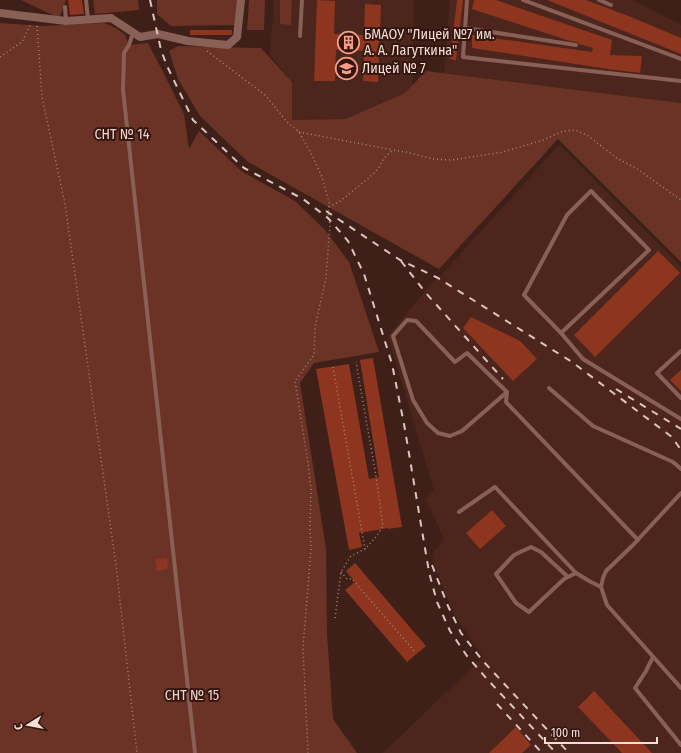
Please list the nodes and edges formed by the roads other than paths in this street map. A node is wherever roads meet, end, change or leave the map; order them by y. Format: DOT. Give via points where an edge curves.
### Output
graph roads {
  1 [pos="86,0"];
  2 [pos="241,0"];
  3 [pos="302,0"];
  4 [pos="467,0"];
  5 [pos="523,0"];
  6 [pos="599,0"];
  7 [pos="611,5"];
  8 [pos="64,7"];
  9 [pos="0,13"];
  10 [pos="88,19"];
  11 [pos="66,21"];
  12 [pos="465,28"];
  13 [pos="132,32"];
  14 [pos="300,36"];
  15 [pos="576,45"];
  16 [pos="681,60"];
  17 [pos="681,81"];
  18 [pos="560,333"];
  19 [pos="681,351"];
  20 [pos="549,388"];
  21 [pos="507,392"];
  22 [pos="681,398"];
  23 [pos="681,419"];
  24 [pos="681,469"];
  25 [pos="681,493"];
  26 [pos="459,512"];
  27 [pos="638,540"];
  28 [pos="576,573"];
  29 [pos="568,577"];
  30 [pos="601,587"];
  31 [pos="653,657"];
  32 [pos="681,688"];
  33 [pos="681,745"];
  34 [pos="195,753"];
  1 -- 10 [label="lane"];
  2 -- 13 [label="street" via="237,37 228,45 188,41 158,34 140,36"];
  3 -- 14 [label="lane"];
  4 -- 12 [label="lane"];
  5 -- 16 [label="lane"];
  6 -- 7 [label="lane"];
  8 -- 11 [label="lane"];
  9 -- 11 [label="street"];
  10 -- 11 [label="street"];
  10 -- 13 [label="street" via="111,18"];
  12 -- 15 [label="lane"];
  12 -- 17 [label="lane" via="462,57"];
  13 -- 34 [label="lane" via="124,53 123,90"];
  18 -- 18 [label="lane" via="524,295 567,215 591,191 649,250"];
  18 -- 23 [label="lane" via="583,359"];
  19 -- 22 [label="lane" via="657,373"];
  20 -- 24 [label="lane" via="593,426 673,462"];
  21 -- 21 [label="lane" via="466,352 455,362 416,321 407,320 393,336 413,400 427,423 438,433 450,436 462,431"];
  21 -- 27 [label="lane" via="506,402"];
  25 -- 27 [label="lane"];
  26 -- 28 [label="lane" via="495,487"];
  27 -- 30 [label="lane" via="606,571"];
  28 -- 29 [label="lane"];
  28 -- 30 [label="lane"];
  29 -- 29 [label="lane" via="529,612 516,603 496,574 514,555 531,547"];
  30 -- 31 [label="lane" via="607,605"];
  31 -- 32 [label="lane"];
  31 -- 33 [label="lane" via="635,688"];
}
